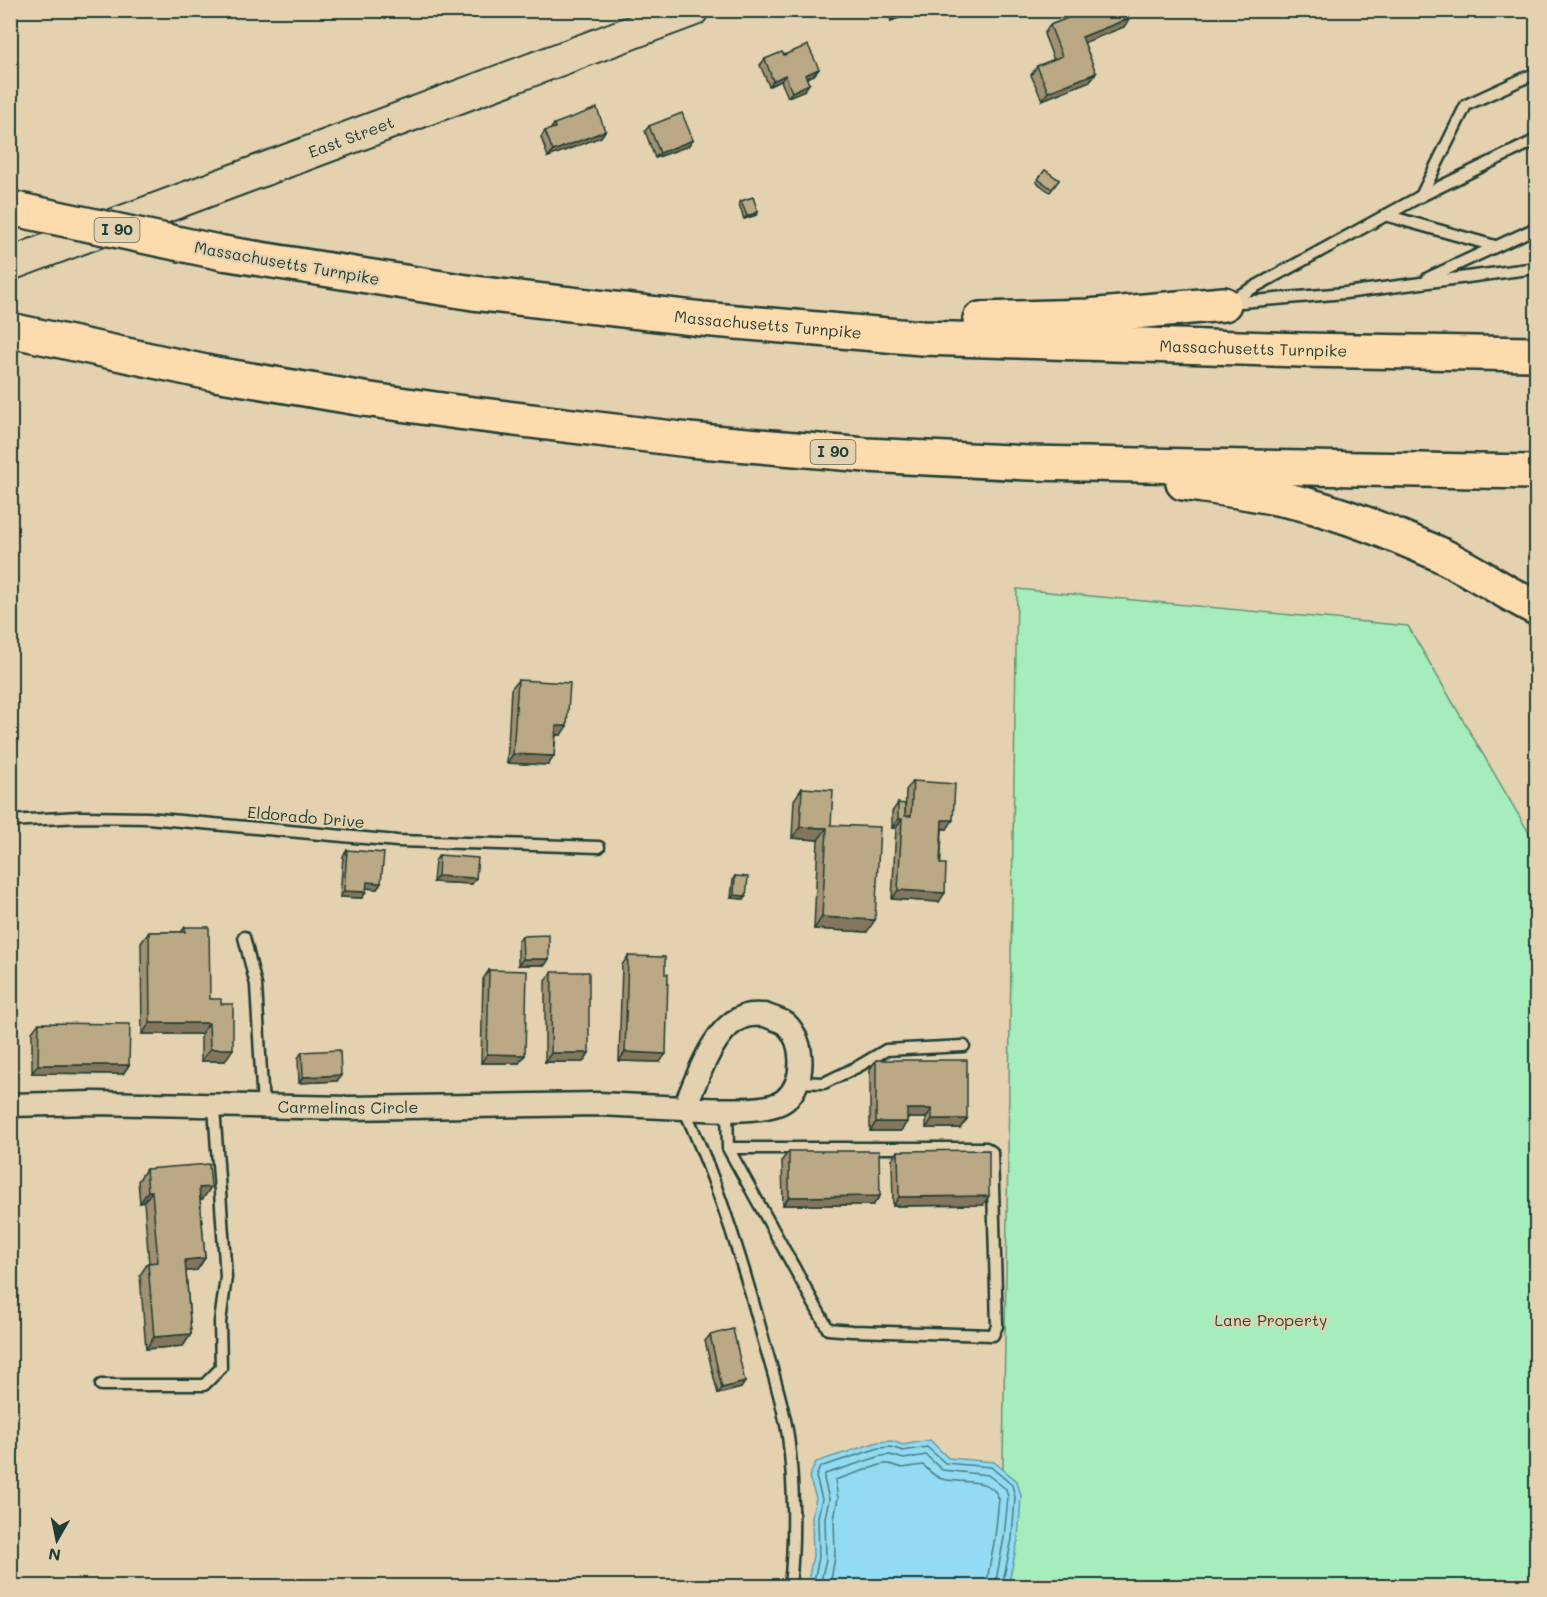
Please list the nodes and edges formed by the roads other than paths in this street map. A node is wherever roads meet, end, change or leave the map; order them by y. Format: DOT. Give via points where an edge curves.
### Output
graph roads {
  1 [pos="692,10"];
  2 [pos="1536,73"];
  3 [pos="1536,140"];
  4 [pos="1421,196"];
  5 [pos="10,208"];
  6 [pos="1385,215"];
  7 [pos="1536,228"];
  8 [pos="1496,246"];
  9 [pos="10,264"];
  10 [pos="1536,268"];
  11 [pos="1420,282"];
  12 [pos="1224,304"];
  13 [pos="702,319"];
  14 [pos="10,330"];
  15 [pos="1536,354"];
  16 [pos="1054,464"];
  17 [pos="1536,472"];
  18 [pos="1536,608"];
  19 [pos="10,821"];
  20 [pos="599,847"];
  21 [pos="244,937"];
  22 [pos="964,1046"];
  23 [pos="797,1082"];
  24 [pos="10,1105"];
  25 [pos="214,1107"];
  26 [pos="263,1107"];
  27 [pos="684,1108"];
  28 [pos="727,1110"];
  29 [pos="728,1148"];
  30 [pos="101,1386"];
  31 [pos="790,1587"];
  1 -- 9 [label="main road, East Street"];
  2 -- 4 [label="lane" via="1466,105"];
  3 -- 4 [label="lane"];
  4 -- 6 [label="lane"];
  5 -- 13 [label="highway, Massachusetts Turnpike / I 90, bridge" via="223,253 473,293"];
  6 -- 8 [label="lane"];
  6 -- 12 [label="lane"];
  7 -- 8 [label="lane"];
  8 -- 11 [label="lane"];
  10 -- 11 [label="lane"];
  11 -- 12 [label="lane"];
  12 -- 13 [label="highway" via="1088,316 995,319"];
  13 -- 15 [label="highway, Massachusetts Turnpike / I 90" via="922,338"];
  14 -- 16 [label="highway, I 90" via="215,374 364,399 608,431 866,454"];
  16 -- 17 [label="highway, I 90"];
  16 -- 18 [label="highway" via="1304,504 1436,553"];
  19 -- 20 [label="lane, Eldorado Drive" via="148,818 397,841"];
  21 -- 26 [label="lane" via="256,985"];
  22 -- 23 [label="lane" via="886,1050 824,1083"];
  23 -- 27 [label="street" via="801,1064 799,1043 785,1023 765,1015 745,1016 726,1028 713,1046"];
  23 -- 28 [label="street, Carmelinas Circle" via="785,1101 767,1107"];
  24 -- 25 [label="street, Carmelinas Circle"];
  25 -- 26 [label="street, Carmelinas Circle"];
  25 -- 30 [label="lane" via="226,1277 220,1322 221,1368 204,1385"];
  26 -- 27 [label="street, Carmelinas Circle" via="599,1104"];
  27 -- 28 [label="street, Carmelinas Circle"];
  27 -- 31 [label="lane" via="729,1219 788,1434 792,1487"];
  28 -- 29 [label="lane"];
  29 -- 29 [label="lane" via="986,1148 992,1152 997,1326 993,1335 828,1329"];
}
